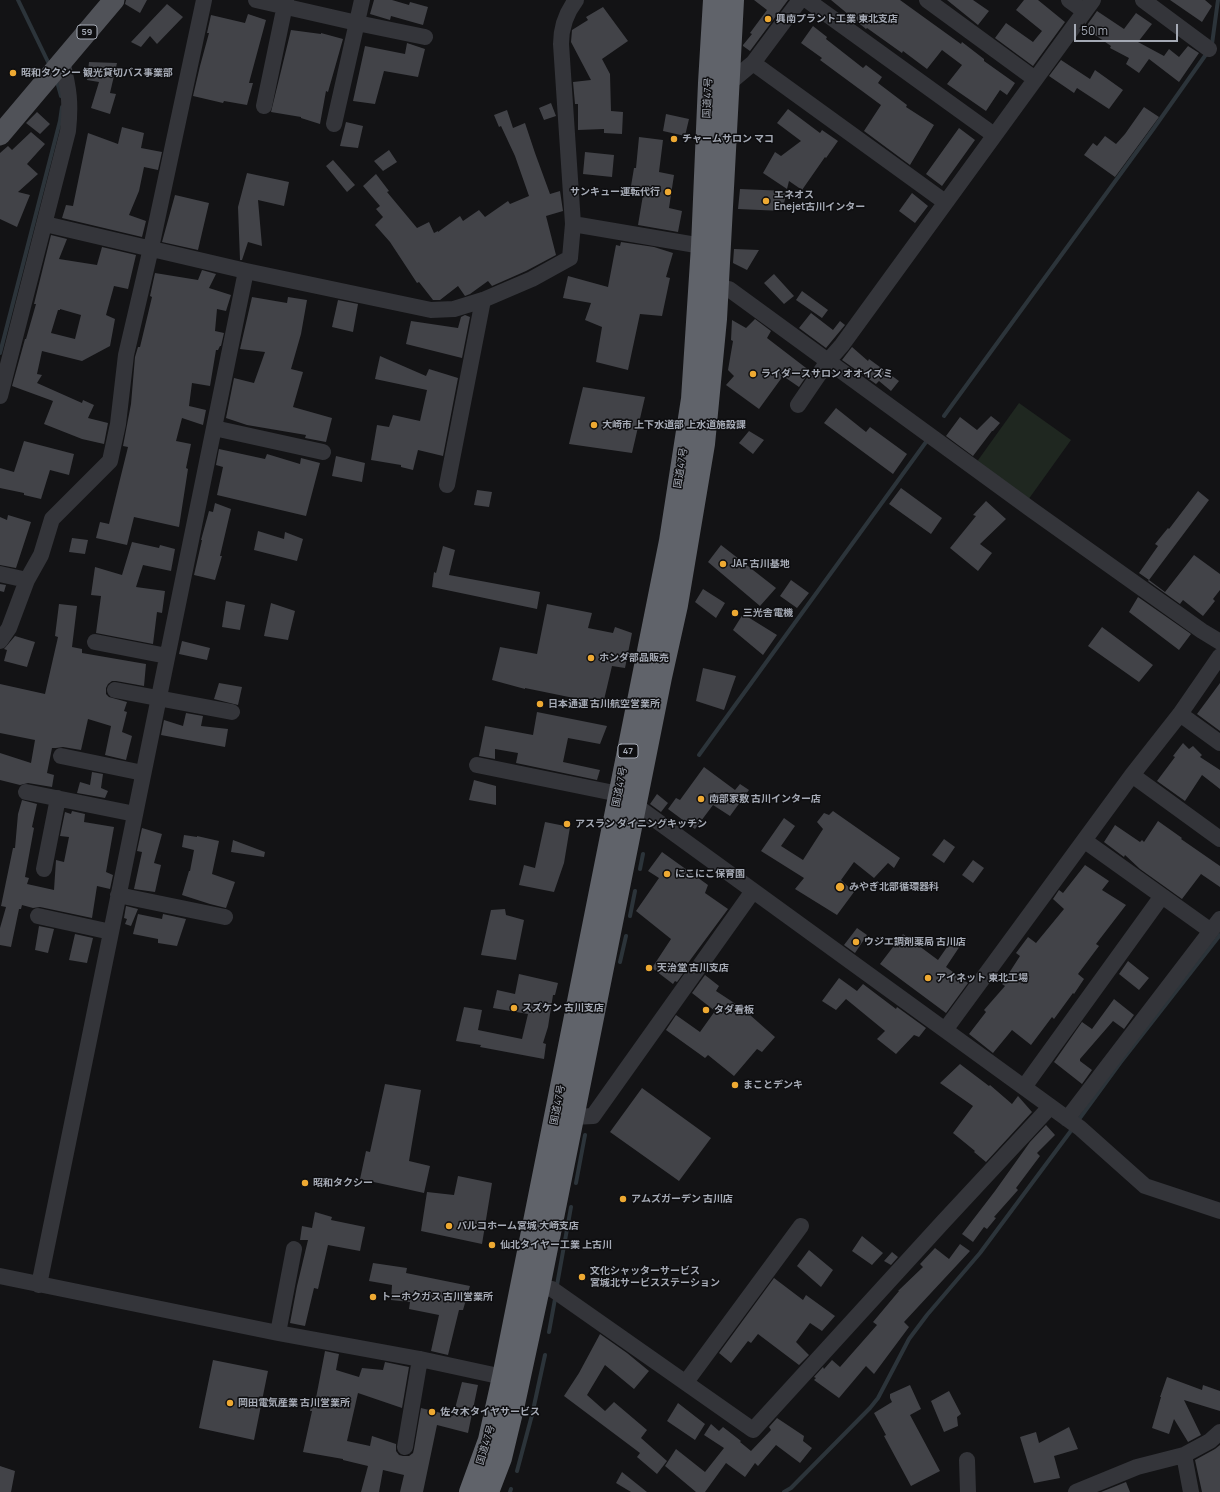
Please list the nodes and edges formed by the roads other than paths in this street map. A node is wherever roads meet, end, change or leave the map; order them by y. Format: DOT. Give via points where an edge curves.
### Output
graph roads {
  1 [pos="114,0"];
  2 [pos="204,0"];
  3 [pos="256,0"];
  4 [pos="362,0"];
  5 [pos="714,0"];
  6 [pos="732,0"];
  7 [pos="800,0"];
  8 [pos="807,0"];
  9 [pos="927,0"];
  10 [pos="1069,0"];
  11 [pos="1143,0"];
  12 [pos="571,1"];
  13 [pos="285,4"];
  14 [pos="1089,5"];
  15 [pos="357,23"];
  16 [pos="425,37"];
  17 [pos="1209,49"];
  18 [pos="753,63"];
  19 [pos="57,68"];
  20 [pos="1035,78"];
  21 [pos="728,84"];
  22 [pos="264,106"];
  23 [pos="334,124"];
  24 [pos="0,135"];
  25 [pos="994,135"];
  26 [pos="945,202"];
  27 [pos="44,224"];
  28 [pos="573,224"];
  29 [pos="702,246"];
  30 [pos="151,248"];
  31 [pos="246,271"];
  32 [pos="717,292"];
  33 [pos="483,300"];
  34 [pos="828,361"];
  35 [pos="0,396"];
  36 [pos="798,405"];
  37 [pos="214,428"];
  38 [pos="323,452"];
  39 [pos="446,485"];
  40 [pos="0,574"];
  41 [pos="28,580"];
  42 [pos="0,641"];
  43 [pos="95,642"];
  44 [pos="1220,642"];
  45 [pos="167,656"];
  46 [pos="1220,656"];
  47 [pos="115,690"];
  48 [pos="159,698"];
  49 [pos="232,712"];
  50 [pos="1180,714"];
  51 [pos="1220,743"];
  52 [pos="62,756"];
  53 [pos="477,764"];
  54 [pos="143,773"];
  55 [pos="1132,775"];
  56 [pos="26,792"];
  57 [pos="58,798"];
  58 [pos="627,800"];
  59 [pos="135,814"];
  60 [pos="1220,839"];
  61 [pos="1085,841"];
  62 [pos="44,869"];
  63 [pos="753,891"];
  64 [pos="118,895"];
  65 [pos="1162,896"];
  66 [pos="38,916"];
  67 [pos="225,917"];
  68 [pos="1215,925"];
  69 [pos="111,932"];
  70 [pos="945,1030"];
  71 [pos="1024,1087"];
  72 [pos="1050,1107"];
  73 [pos="573,1117"];
  74 [pos="1072,1122"];
  75 [pos="1220,1211"];
  76 [pos="801,1226"];
  77 [pos="294,1249"];
  78 [pos="0,1276"];
  79 [pos="39,1285"];
  80 [pos="539,1288"];
  81 [pos="278,1332"];
  82 [pos="420,1359"];
  83 [pos="503,1378"];
  84 [pos="686,1382"];
  85 [pos="1220,1432"];
  86 [pos="405,1447"];
  87 [pos="1184,1455"];
  88 [pos="967,1460"];
  89 [pos="470,1492"];
  90 [pos="488,1492"];
  91 [pos="968,1492"];
  92 [pos="1076,1492"];
  93 [pos="1191,1492"];
  1 -- 19 [label="main road, 59"];
  2 -- 30 [label="street"];
  3 -- 13 [label="street"];
  4 -- 15 [label="street"];
  5 -- 29 [label="highway, 国道47号 / 47"];
  6 -- 21 [label="highway, 国道47号 / 47"];
  7 -- 18 [label="street"];
  8 -- 25 [label="street"];
  9 -- 20 [label="street"];
  10 -- 14 [label="street"];
  11 -- 17 [label="street"];
  12 -- 28 [label="street" via="561,31 561,44"];
  13 -- 15 [label="street"];
  13 -- 22 [label="street"];
  14 -- 20 [label="street"];
  15 -- 16 [label="street"];
  15 -- 23 [label="street"];
  18 -- 21 [label="street"];
  18 -- 26 [label="street"];
  19 -- 24 [label="main road, 59"];
  19 -- 27 [label="street" via="69,88 70,110 68,131"];
  20 -- 25 [label="street"];
  21 -- 32 [label="highway, 国道47号 / 47"];
  25 -- 26 [label="street"];
  26 -- 34 [label="street"];
  27 -- 30 [label="street"];
  27 -- 35 [label="street"];
  28 -- 29 [label="street"];
  28 -- 33 [label="street" via="570,258 532,279"];
  29 -- 58 [label="highway, 国道47号 / 47" via="692,399"];
  30 -- 31 [label="street"];
  30 -- 41 [label="street" via="126,355 118,424 110,461 52,519 41,556"];
  31 -- 33 [label="street" via="431,310 454,309"];
  31 -- 37 [label="street"];
  32 -- 34 [label="street" via="729,290"];
  32 -- 58 [label="highway, 国道47号 / 47" via="704,444 677,605"];
  33 -- 39 [label="street"];
  34 -- 36 [label="street"];
  34 -- 44 [label="street" via="1032,510"];
  37 -- 38 [label="street"];
  37 -- 45 [label="street"];
  40 -- 41 [label="street"];
  41 -- 42 [label="street" via="9,628"];
  43 -- 45 [label="street"];
  45 -- 48 [label="street"];
  46 -- 50 [label="street"];
  47 -- 48 [label="street"];
  48 -- 49 [label="street"];
  48 -- 54 [label="street"];
  50 -- 51 [label="street"];
  50 -- 55 [label="street"];
  52 -- 54 [label="street"];
  53 -- 58 [label="street"];
  54 -- 59 [label="street"];
  55 -- 60 [label="street"];
  55 -- 61 [label="street"];
  56 -- 57 [label="street"];
  57 -- 59 [label="street"];
  57 -- 62 [label="street"];
  58 -- 63 [label="street"];
  58 -- 73 [label="highway, 国道47号 / 47"];
  58 -- 83 [label="highway, 国道47号 / 47"];
  59 -- 64 [label="street"];
  61 -- 65 [label="street"];
  61 -- 70 [label="street"];
  63 -- 70 [label="street"];
  63 -- 73 [label="street" via="593,1116"];
  64 -- 67 [label="street"];
  64 -- 69 [label="street"];
  65 -- 68 [label="street"];
  65 -- 71 [label="street"];
  66 -- 69 [label="street"];
  68 -- 74 [label="street"];
  69 -- 79 [label="street"];
  70 -- 71 [label="street"];
  71 -- 72 [label="street"];
  72 -- 74 [label="street"];
  72 -- 84 [label="street" via="753,1430"];
  73 -- 80 [label="highway, 国道47号 / 47"];
  74 -- 75 [label="street" via="1145,1186"];
  76 -- 84 [label="street"];
  77 -- 81 [label="street"];
  78 -- 79 [label="street"];
  79 -- 81 [label="street"];
  80 -- 84 [label="street" via="552,1289"];
  80 -- 90 [label="highway, 国道47号 / 47" via="501,1458"];
  81 -- 82 [label="street"];
  82 -- 83 [label="street"];
  82 -- 86 [label="street"];
  83 -- 89 [label="highway, 国道47号 / 47" via="489,1440"];
  85 -- 87 [label="street" via="1210,1441"];
  87 -- 92 [label="street" via="1137,1467"];
  87 -- 93 [label="street"];
  88 -- 91 [label="street"];
}
